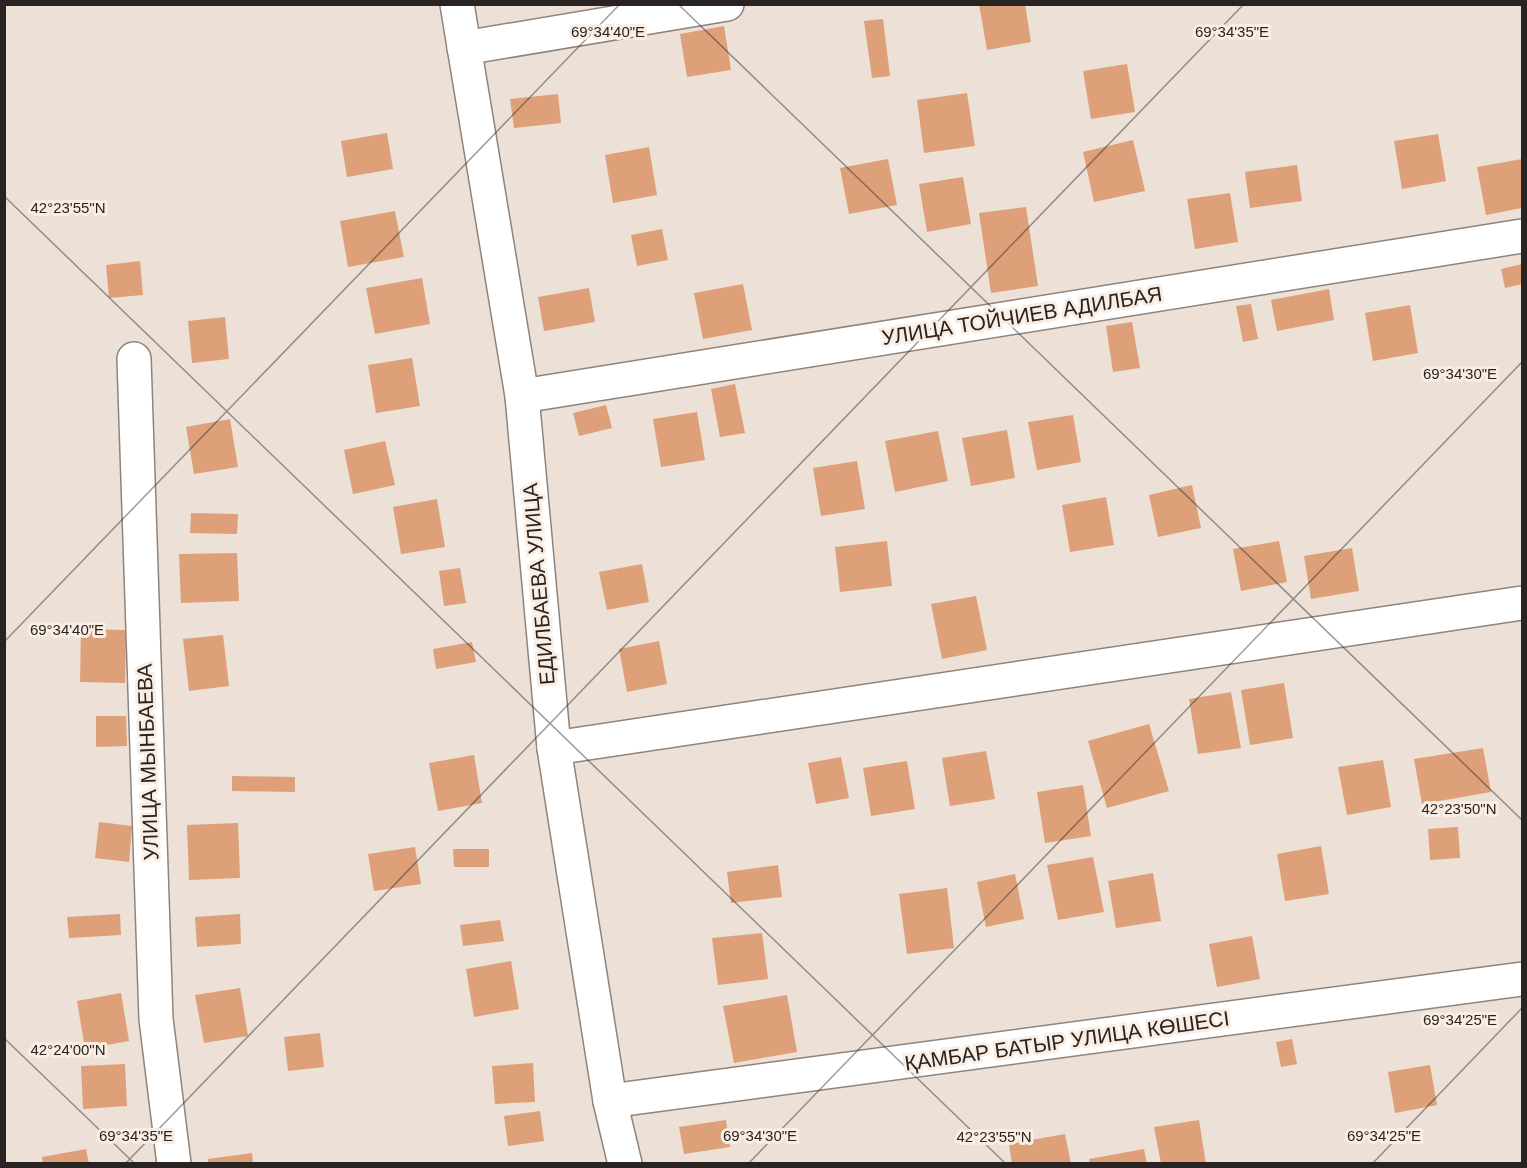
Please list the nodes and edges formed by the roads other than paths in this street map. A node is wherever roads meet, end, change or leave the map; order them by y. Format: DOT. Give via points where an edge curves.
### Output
graph roads {
  1 [pos="457,4"];
  2 [pos="727,4"];
  3 [pos="464,48"];
  4 [pos="1522,236"];
  5 [pos="134,359"];
  6 [pos="522,396"];
  7 [pos="1522,603"];
  8 [pos="554,747"];
  9 [pos="1522,979"];
  10 [pos="610,1101"];
  11 [pos="174,1164"];
  12 [pos="625,1164"];
  1 -- 3 [label="street, ЕДИЛБАЕВА УЛИЦА"];
  2 -- 3 [label="street"];
  3 -- 6 [label="street, ЕДИЛБАЕВА УЛИЦА"];
  4 -- 6 [label="street, УЛИЦА ТОЙЧИЕВ АДИЛБАЯ"];
  5 -- 11 [label="street, УЛИЦА МЫНБАЕВА" via="156,1019"];
  6 -- 8 [label="street, ЕДИЛБАЕВА УЛИЦА"];
  7 -- 8 [label="street"];
  8 -- 10 [label="street, ЕДИЛБАЕВА УЛИЦА"];
  9 -- 10 [label="street, ҚАМБАР БАТЫР УЛИЦА КӨШЕСІ"];
  10 -- 12 [label="street, ЕДИЛБАЕВА УЛИЦА"];
}
